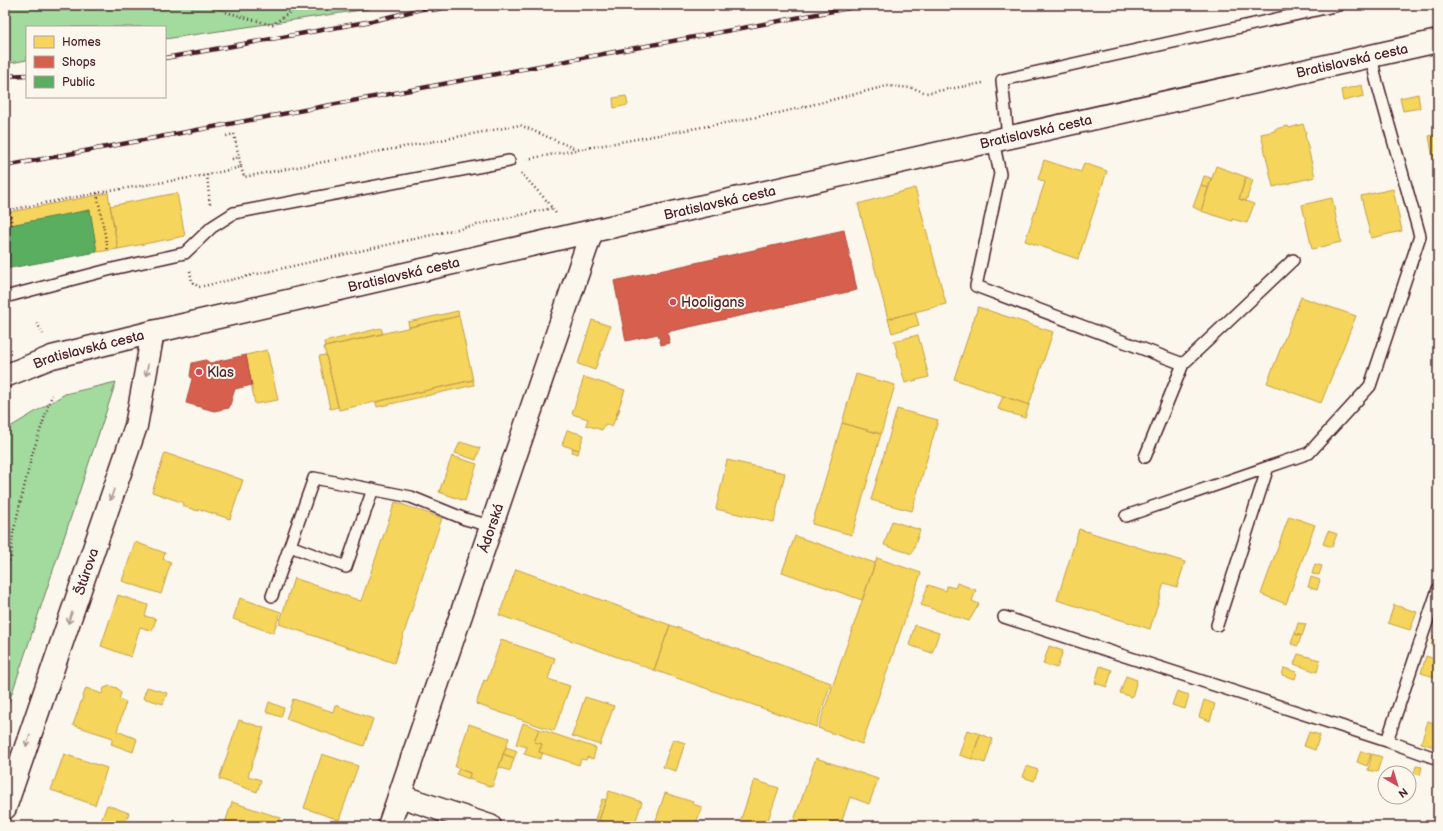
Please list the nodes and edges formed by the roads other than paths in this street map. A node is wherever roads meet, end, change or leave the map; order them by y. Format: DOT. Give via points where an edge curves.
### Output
graph roads {
  1 [pos="1339,5"];
  2 [pos="1438,41"];
  3 [pos="1371,56"];
  4 [pos="1000,139"];
  5 [pos="509,162"];
  6 [pos="592,231"];
  7 [pos="1293,260"];
  8 [pos="5,297"];
  9 [pos="153,332"];
  10 [pos="1183,364"];
  11 [pos="5,376"];
  12 [pos="1145,457"];
  13 [pos="1268,467"];
  14 [pos="373,489"];
  15 [pos="1126,516"];
  16 [pos="491,526"];
  17 [pos="290,546"];
  18 [pos="1438,589"];
  19 [pos="272,596"];
  20 [pos="1004,617"];
  21 [pos="1217,625"];
  22 [pos="1386,741"];
  23 [pos="1438,759"];
  24 [pos="400,796"];
  25 [pos="5,808"];
  26 [pos="389,826"];
  27 [pos="490,826"];
  1 -- 4 [label="lane" via="1002,80"];
  2 -- 3 [label="street, Bratislavská cesta"];
  3 -- 4 [label="street, Bratislavská cesta"];
  3 -- 13 [label="lane" via="1420,236 1370,386 1309,453"];
  4 -- 6 [label="street, Bratislavská cesta"];
  4 -- 10 [label="lane" via="1000,174 976,286"];
  5 -- 8 [label="lane" via="234,213 212,227 186,253"];
  6 -- 9 [label="street, Bratislavská cesta"];
  6 -- 16 [label="street, Ádorská"];
  7 -- 10 [label="lane"];
  9 -- 11 [label="street, Bratislavská cesta" via="52,357"];
  9 -- 25 [label="street, Štúrova, one-way" via="136,426"];
  10 -- 12 [label="lane"];
  13 -- 15 [label="lane"];
  13 -- 21 [label="lane"];
  14 -- 16 [label="lane" via="411,497 465,519"];
  14 -- 17 [label="lane" via="314,478"];
  14 -- 17 [label="lane" via="346,567"];
  16 -- 24 [label="street, Ádorská"];
  17 -- 19 [label="lane"];
  18 -- 22 [label="lane"];
  20 -- 22 [label="lane"];
  22 -- 23 [label="lane"];
  24 -- 26 [label="street, Ádorská"];
  24 -- 27 [label="street"];
}
